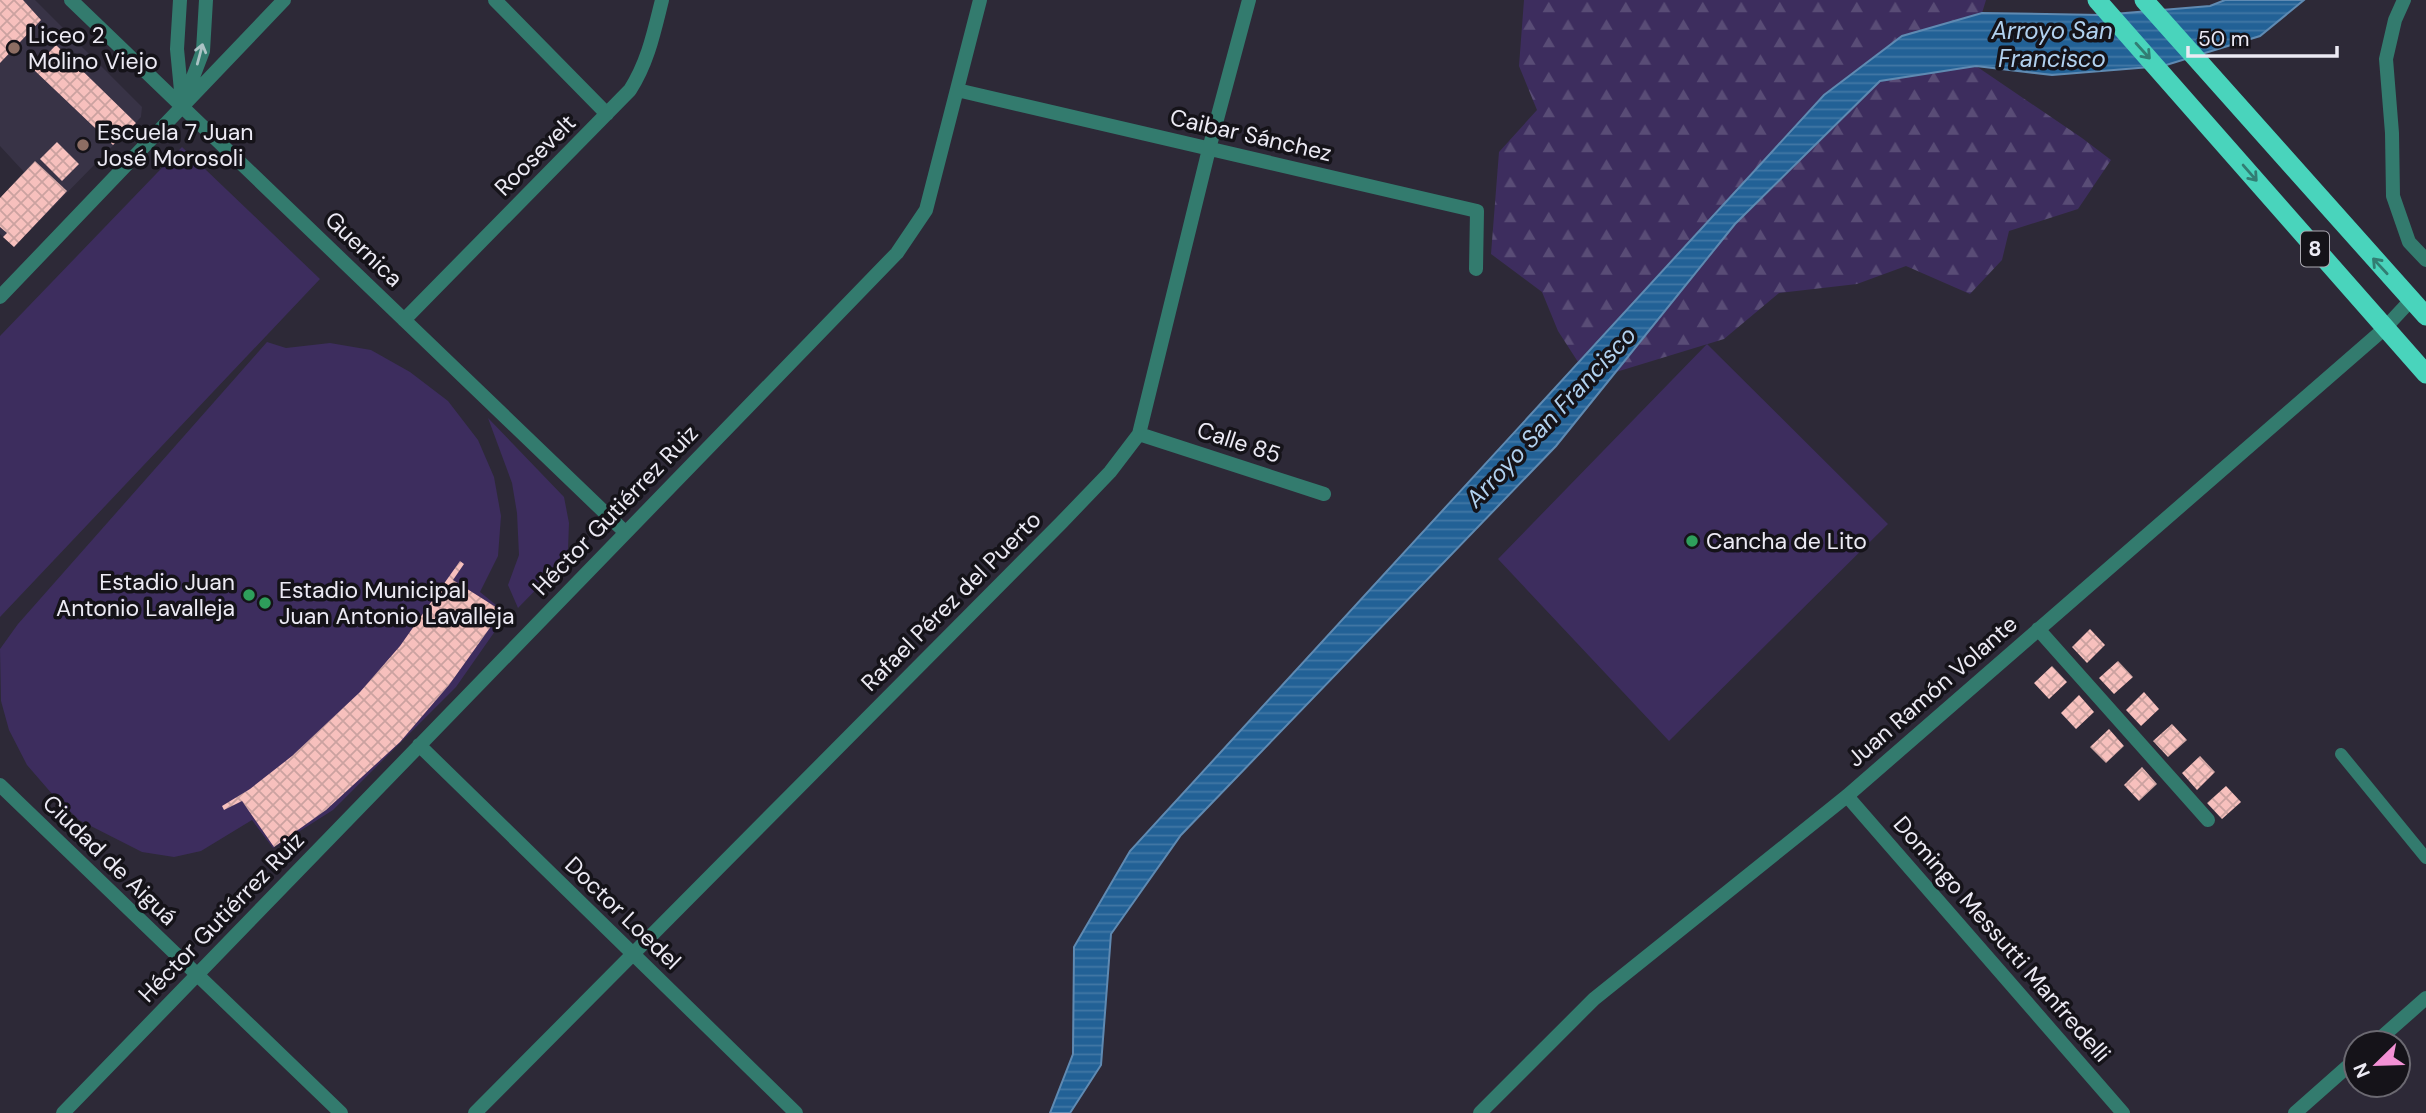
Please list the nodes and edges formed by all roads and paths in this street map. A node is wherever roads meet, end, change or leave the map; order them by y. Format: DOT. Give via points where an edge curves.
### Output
graph roads {
  1 [pos="71,0"];
  2 [pos="180,0"];
  3 [pos="206,0"];
  4 [pos="284,0"];
  5 [pos="495,0"];
  6 [pos="662,0"];
  7 [pos="981,0"];
  8 [pos="1249,0"];
  9 [pos="2097,0"];
  10 [pos="2144,0"];
  11 [pos="2404,0"];
  12 [pos="957,90"];
  13 [pos="182,106"];
  14 [pos="607,114"];
  15 [pos="1209,149"];
  16 [pos="2426,260"];
  17 [pos="1476,269"];
  18 [pos="0,297"];
  19 [pos="2412,300"];
  20 [pos="2426,316"];
  21 [pos="404,320"];
  22 [pos="2384,329"];
  23 [pos="2426,374"];
  24 [pos="1139,433"];
  25 [pos="1324,494"];
  26 [pos="625,532"];
  27 [pos="2038,629"];
  28 [pos="419,745"];
  29 [pos="2341,754"];
  30 [pos="0,785"];
  31 [pos="1847,796"];
  32 [pos="2208,820"];
  33 [pos="2426,858"];
  34 [pos="633,954"];
  35 [pos="197,975"];
  36 [pos="2426,998"];
  37 [pos="2391,1029"];
  38 [pos="2342,1071"];
  39 [pos="63,1113"];
  40 [pos="341,1113"];
  41 [pos="475,1113"];
  42 [pos="796,1113"];
  43 [pos="1480,1113"];
  44 [pos="2123,1113"];
  45 [pos="2295,1113"];
  1 -- 13 [label="street, Guernica"];
  2 -- 13 [label="street" via="177,49"];
  13 -- 3 [label="street, one-way" via="203,51"];
  4 -- 13 [label="street"];
  5 -- 14 [label="street"];
  6 -- 14 [label="street, Roosevelt" via="641,72"];
  7 -- 12 [label="street, Héctor Gutiérrez Ruiz"];
  8 -- 15 [label="street, Rafael Pérez del Puerto"];
  9 -- 22 [label="highway, 8, one-way"];
  19 -- 10 [label="highway, 8, one-way"];
  11 -- 16 [label="street" via="2386,60 2393,196 2409,242"];
  12 -- 15 [label="street, Caibar Sánchez"];
  12 -- 26 [label="street, Héctor Gutiérrez Ruiz" via="926,210 897,253"];
  13 -- 18 [label="street"];
  13 -- 21 [label="street, Guernica"];
  14 -- 21 [label="street, Roosevelt"];
  15 -- 17 [label="street, Caibar Sánchez" via="1477,211"];
  15 -- 24 [label="street, Rafael Pérez del Puerto"];
  19 -- 20 [label="highway, 8"];
  19 -- 22 [label="street, Juan Ramón Volante"];
  21 -- 26 [label="street, Guernica"];
  22 -- 23 [label="highway, 8"];
  22 -- 27 [label="street, Juan Ramón Volante"];
  24 -- 25 [label="street, Calle 85"];
  24 -- 34 [label="street, Rafael Pérez del Puerto" via="1110,472 1061,523"];
  26 -- 28 [label="street, Héctor Gutiérrez Ruiz"];
  27 -- 31 [label="street, Juan Ramón Volante"];
  27 -- 32 [label="street"];
  28 -- 34 [label="street, Doctor Loedel"];
  28 -- 35 [label="street, Héctor Gutiérrez Ruiz"];
  29 -- 33 [label="lane"];
  30 -- 35 [label="street, Ciudad de Aiguá"];
  31 -- 43 [label="street, Juan Ramón Volante" via="1594,999"];
  31 -- 44 [label="street, Domingo Messutti Manfredelli"];
  34 -- 41 [label="street, Rafael Pérez del Puerto"];
  34 -- 42 [label="street, Doctor Loedel"];
  35 -- 39 [label="street, Héctor Gutiérrez Ruiz"];
  35 -- 40 [label="street, Ciudad de Aiguá"];
  36 -- 37 [label="street"];
  38 -- 45 [label="street"];
}
